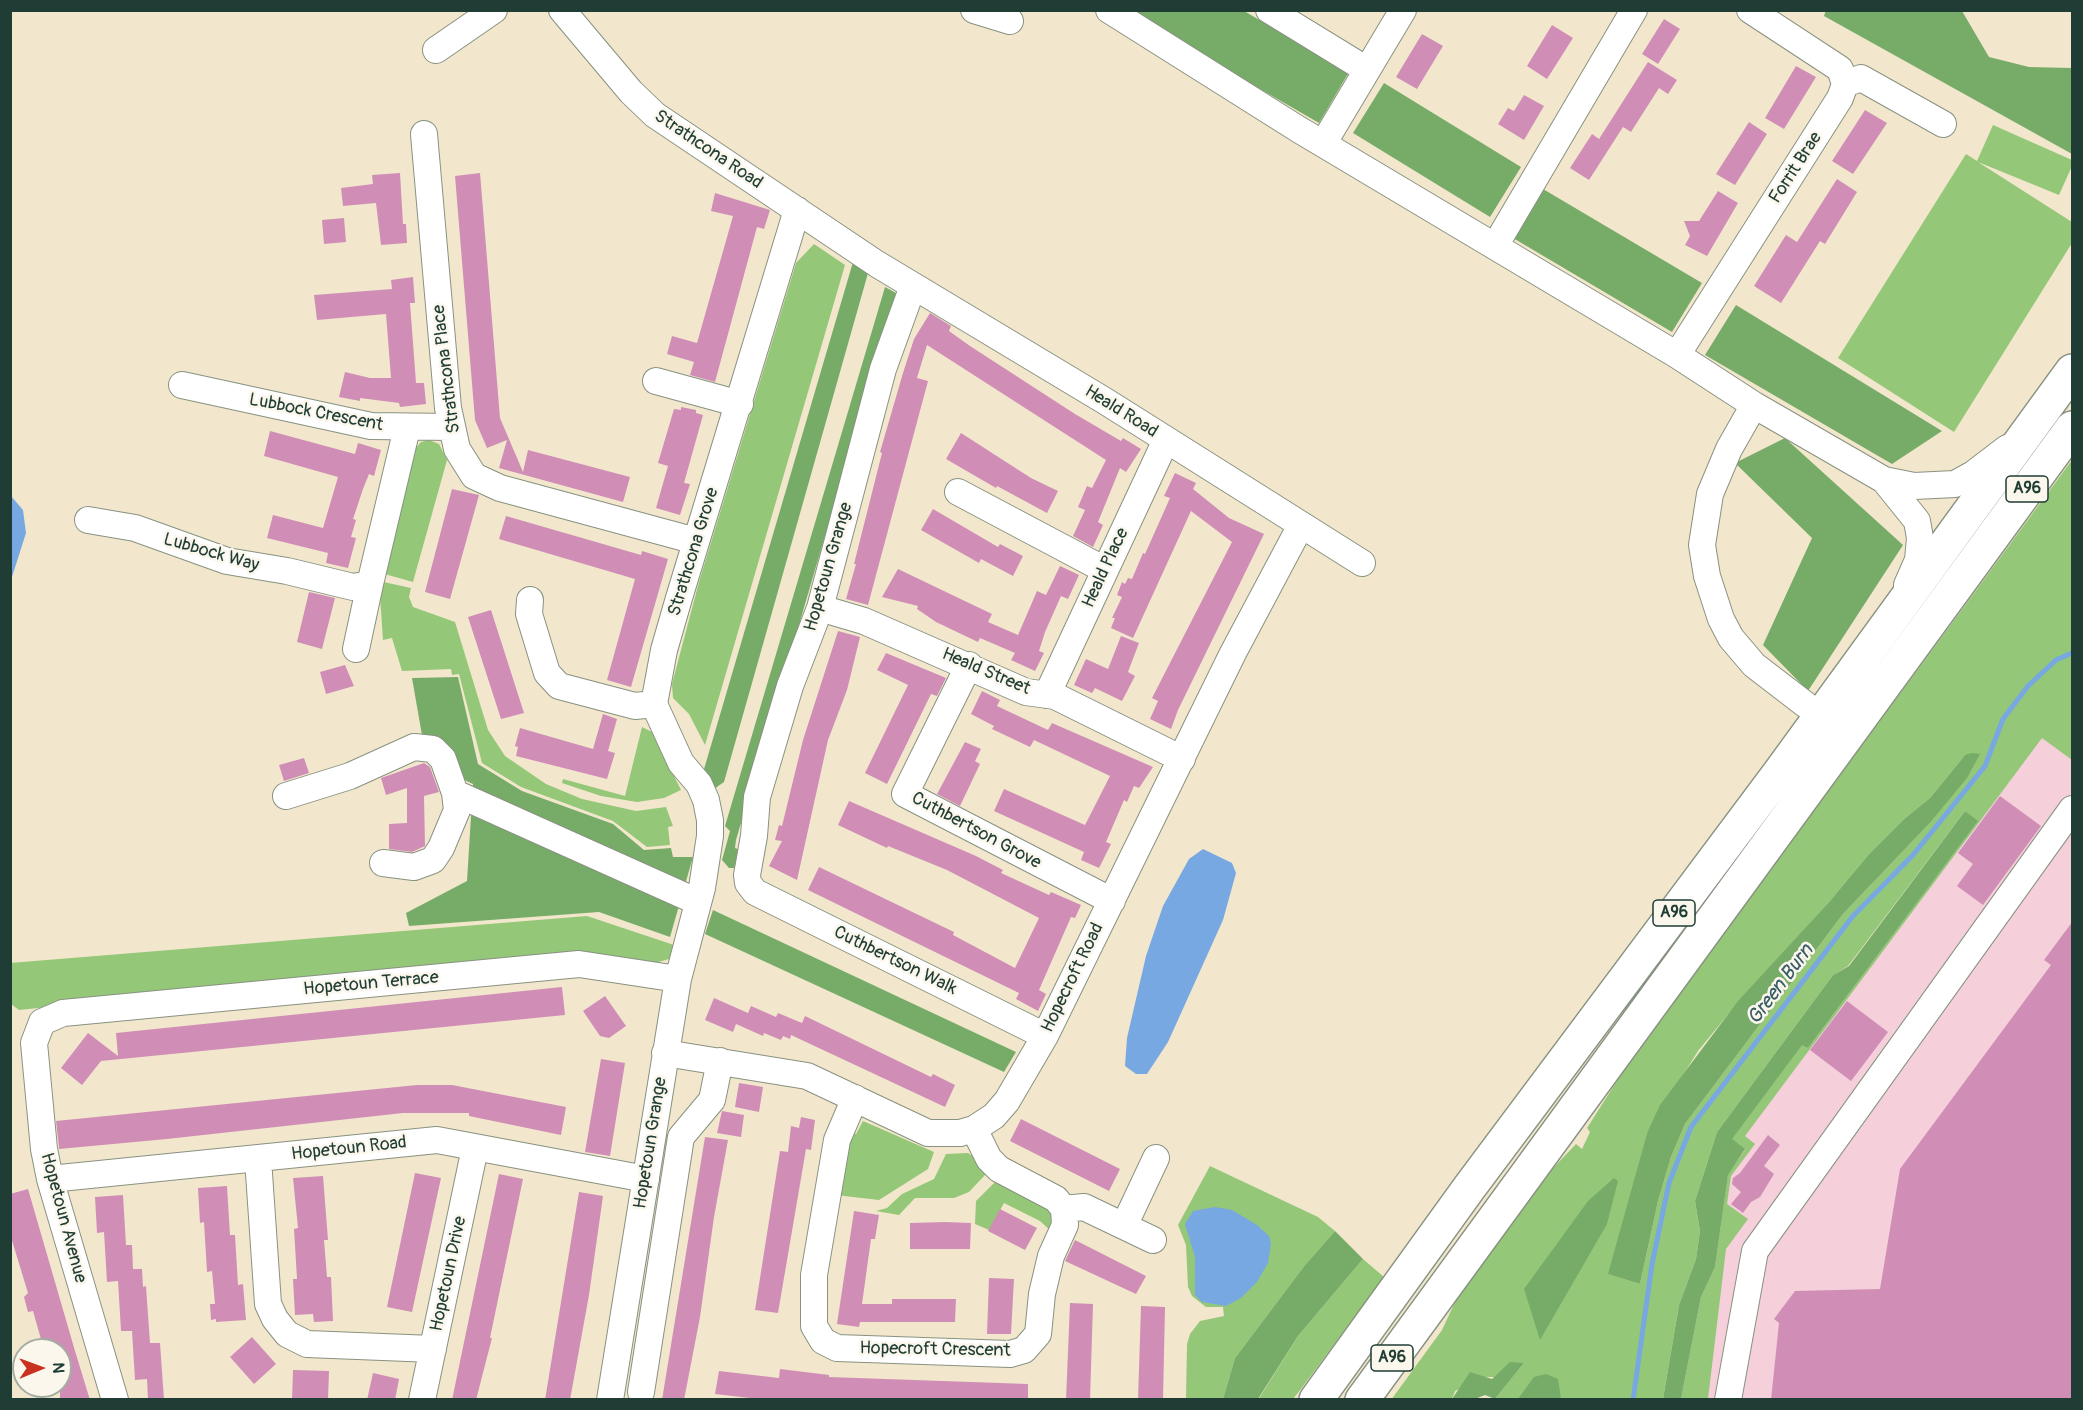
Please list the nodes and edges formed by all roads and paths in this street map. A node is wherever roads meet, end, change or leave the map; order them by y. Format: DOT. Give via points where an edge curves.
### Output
graph roads {
  1 [pos="494,10"];
  2 [pos="562,10"];
  3 [pos="974,10"];
  4 [pos="1109,10"];
  5 [pos="1269,10"];
  6 [pos="1403,10"];
  7 [pos="1634,10"];
  8 [pos="1750,10"];
  9 [pos="1010,21"];
  10 [pos="436,50"];
  11 [pos="1367,70"];
  12 [pos="1845,84"];
  13 [pos="1944,124"];
  14 [pos="424,134"];
  15 [pos="1323,144"];
  16 [pos="797,210"];
  17 [pos="1495,246"];
  18 [pos="877,264"];
  19 [pos="913,286"];
  20 [pos="1677,355"];
  21 [pos="2073,371"];
  22 [pos="656,381"];
  23 [pos="182,385"];
  24 [pos="740,404"];
  25 [pos="1754,405"];
  26 [pos="2032,426"];
  27 [pos="452,427"];
  28 [pos="407,428"];
  29 [pos="2073,428"];
  30 [pos="1166,440"];
  31 [pos="1884,480"];
  32 [pos="958,492"];
  33 [pos="88,520"];
  34 [pos="1301,525"];
  35 [pos="696,541"];
  36 [pos="1362,563"];
  37 [pos="1105,570"];
  38 [pos="370,584"];
  39 [pos="530,600"];
  40 [pos="820,608"];
  41 [pos="1893,618"];
  42 [pos="356,649"];
  43 [pos="969,665"];
  44 [pos="1047,695"];
  45 [pos="654,704"];
  46 [pos="1806,705"];
  47 [pos="1182,759"];
  48 [pos="454,793"];
  49 [pos="286,796"];
  50 [pos="2073,809"];
  51 [pos="383,863"];
  52 [pos="748,884"];
  53 [pos="700,895"];
  54 [pos="1112,901"];
  55 [pos="678,979"];
  56 [pos="63,1013"];
  57 [pos="1045,1036"];
  58 [pos="665,1053"];
  59 [pos="720,1061"];
  60 [pos="855,1098"];
  61 [pos="974,1129"];
  62 [pos="475,1148"];
  63 [pos="1156,1158"];
  64 [pos="258,1159"];
  65 [pos="50,1179"];
  66 [pos="646,1179"];
  67 [pos="1064,1209"];
  68 [pos="1124,1226"];
  69 [pos="1153,1240"];
  70 [pos="433,1348"];
  71 [pos="612,1392"];
  72 [pos="115,1400"];
  73 [pos="422,1400"];
  74 [pos="1316,1400"];
  75 [pos="1362,1400"];
  76 [pos="1728,1400"];
  1 -- 10 [label="street"];
  2 -- 16 [label="street, Strathcona Road" via="643,105"];
  3 -- 9 [label="street"];
  4 -- 15 [label="street"];
  5 -- 11 [label="street"];
  6 -- 11 [label="street"];
  7 -- 17 [label="street"];
  8 -- 12 [label="street" via="1840,69"];
  11 -- 15 [label="street"];
  12 -- 13 [label="street" via="1861,78"];
  12 -- 20 [label="street, Forrit Brae" via="1840,98"];
  14 -- 27 [label="street, Strathcona Place"];
  15 -- 17 [label="street"];
  16 -- 18 [label="street, Strathcona Road"];
  16 -- 24 [label="street, Strathcona Grove"];
  17 -- 20 [label="street"];
  18 -- 19 [label="street, Heald Road"];
  19 -- 30 [label="street, Heald Road"];
  19 -- 40 [label="street, Hopetoun Grange" via="883,369"];
  20 -- 25 [label="street"];
  21 -- 26 [label="main road, A96"];
  22 -- 24 [label="street"];
  23 -- 28 [label="street, Lubbock Crescent" via="371,426"];
  24 -- 35 [label="street, Strathcona Grove"];
  25 -- 31 [label="street"];
  25 -- 46 [label="street" via="1710,494 1702,544 1707,576 1721,619 1737,645 1754,665"];
  26 -- 31 [label="street" via="1993,460 1955,484 1914,486"];
  26 -- 41 [label="main road, A96"];
  27 -- 28 [label="street, Lubbock Crescent"];
  27 -- 35 [label="street, Strathcona Place" via="457,449 474,476 500,488"];
  28 -- 38 [label="street"];
  29 -- 75 [label="main road, A96"];
  30 -- 34 [label="street, Heald Road"];
  30 -- 37 [label="street, Heald Place"];
  31 -- 41 [label="street" via="1917,522 1920,538 1918,560"];
  32 -- 37 [label="street" via="999,522"];
  33 -- 38 [label="street, Lubbock Way" via="135,528 227,561 353,586"];
  34 -- 36 [label="street, Heald Road"];
  34 -- 47 [label="street, Hopecroft Road"];
  35 -- 45 [label="street, Strathcona Grove" via="664,650"];
  37 -- 44 [label="street, Heald Place"];
  38 -- 42 [label="street"];
  39 -- 45 [label="street" via="529,614 547,673 559,686 635,706"];
  40 -- 43 [label="street, Heald Street" via="860,619"];
  40 -- 52 [label="street, Hopetoun Grange" via="789,686 758,797"];
  41 -- 74 [label="main road, A96"];
  43 -- 44 [label="street, Heald Street" via="1026,692"];
  43 -- 54 [label="street, Cuthbertson Grove" via="905,794"];
  44 -- 47 [label="street, Heald Street"];
  45 -- 53 [label="street" via="681,763 699,784 706,800 710,836"];
  47 -- 54 [label="street, Hopecroft Road"];
  48 -- 49 [label="street" via="443,759 433,749 414,747 350,776"];
  48 -- 51 [label="street" via="457,810 433,860 414,867"];
  48 -- 53 [label="street"];
  50 -- 76 [label="street" via="1755,1251"];
  52 -- 57 [label="street, Cuthbertson Walk" via="755,892"];
  53 -- 55 [label="street, Hopetoun Grange"];
  54 -- 57 [label="street, Hopecroft Road"];
  55 -- 56 [label="street, Hopetoun Terrace" via="579,964"];
  55 -- 58 [label="street, Hopetoun Grange"];
  56 -- 65 [label="street, Hopetoun Avenue" via="42,1022 34,1043"];
  57 -- 61 [label="street, Hopecroft Road" via="1007,1101 994,1116"];
  58 -- 59 [label="street, Hopecroft Road"];
  58 -- 66 [label="street, Hopetoun Grange"];
  59 -- 60 [label="street, Hopecroft Road" via="807,1076"];
  59 -- 71 [label="street, Hopetoun Grange" via="712,1100 681,1137 641,1389"];
  60 -- 61 [label="street, Hopecroft Road" via="928,1133"];
  60 -- 67 [label="street, Hopecroft Crescent" via="837,1140 814,1275 814,1326 828,1345 996,1353 1024,1350 1038,1334 1051,1256 1065,1225"];
  61 -- 67 [label="street" via="989,1160 999,1169 1056,1199"];
  62 -- 64 [label="street, Hopetoun Road" via="427,1141"];
  62 -- 66 [label="street, Hopetoun Road"];
  62 -- 70 [label="street, Hopetoun Drive"];
  63 -- 68 [label="street"];
  64 -- 65 [label="street, Hopetoun Road"];
  64 -- 70 [label="street" via="268,1304 287,1334 307,1344"];
  65 -- 72 [label="street, Hopetoun Avenue"];
  66 -- 71 [label="street, Hopetoun Grange"];
  67 -- 68 [label="street" via="1084,1207"];
  68 -- 69 [label="street"];
  70 -- 73 [label="street, Hopetoun Drive"];
}
